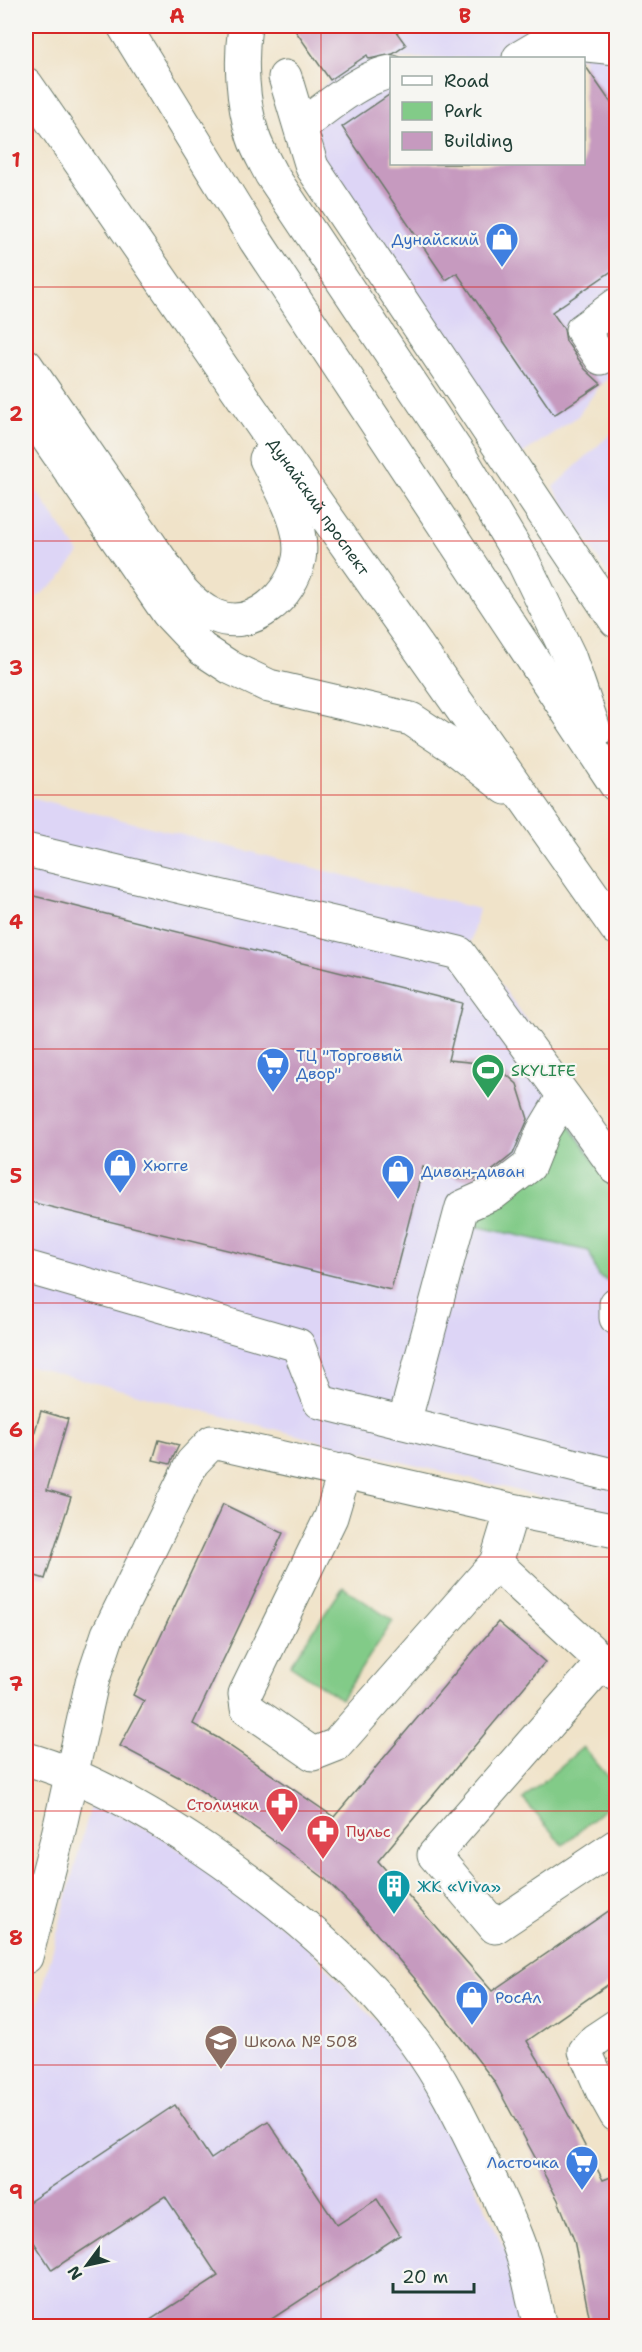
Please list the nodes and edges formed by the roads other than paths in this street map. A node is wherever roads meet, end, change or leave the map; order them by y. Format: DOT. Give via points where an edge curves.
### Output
graph roads {
  1 [pos="124,26"];
  2 [pos="245,26"];
  3 [pos="615,50"];
  4 [pos="521,57"];
  5 [pos="390,72"];
  6 [pos="285,77"];
  7 [pos="26,84"];
  8 [pos="300,127"];
  9 [pos="616,305"];
  10 [pos="214,356"];
  11 [pos="602,358"];
  12 [pos="26,365"];
  13 [pos="26,407"];
  14 [pos="612,605"];
  15 [pos="614,781"];
  16 [pos="536,812"];
  17 [pos="26,850"];
  18 [pos="616,928"];
  19 [pos="564,1096"];
  20 [pos="616,1168"];
  21 [pos="26,1267"];
  22 [pos="616,1304"];
  23 [pos="616,1318"];
  24 [pos="404,1423"];
  25 [pos="345,1470"];
  26 [pos="616,1476"];
  27 [pos="512,1510"];
  28 [pos="616,1531"];
  29 [pos="496,1563"];
  30 [pos="610,1668"];
  31 [pos="26,1759"];
  32 [pos="71,1776"];
  33 [pos="616,1846"];
  34 [pos="26,1957"];
  35 [pos="616,2026"];
  36 [pos="616,2115"];
  37 [pos="540,2326"];
  1 -- 15 [label="main road" via="256,241"];
  2 -- 15 [label="main road" via="242,58 246,97 253,136 271,174 463,461 524,563 569,656"];
  3 -- 4 [label="main road" via="548,41"];
  5 -- 8 [label="main road" via="347,93"];
  6 -- 8 [label="main road"];
  7 -- 10 [label="main road, Дунайский проспект"];
  8 -- 14 [label="main road" via="312,166"];
  9 -- 11 [label="main road" via="582,330"];
  10 -- 12 [label="main road" via="295,519 299,558 280,598 257,615 237,619 217,617 197,607 182,591"];
  10 -- 16 [label="main road, Дунайский проспект"];
  13 -- 16 [label="main road" via="168,613 202,649 269,686 411,719"];
  16 -- 18 [label="main road, Дунайский проспект"];
  17 -- 19 [label="main road" via="459,953"];
  19 -- 20 [label="main road"];
  19 -- 24 [label="main road" via="543,1131 529,1166 494,1193 462,1207"];
  21 -- 24 [label="main road" via="298,1345 320,1402"];
  22 -- 23 [label="main road"];
  24 -- 26 [label="main road"];
  25 -- 27 [label="main road"];
  25 -- 29 [label="main road" via="331,1517 245,1694 247,1708 313,1754 336,1745"];
  25 -- 32 [label="main road" via="212,1442 192,1463 108,1634 92,1682"];
  27 -- 28 [label="main road"];
  27 -- 29 [label="main road"];
  29 -- 30 [label="main road"];
  30 -- 33 [label="main road" via="434,1856 495,1927"];
  31 -- 32 [label="main road"];
  32 -- 34 [label="main road"];
  32 -- 37 [label="main road" via="164,1822 254,1883 323,1941 413,2040 442,2083 500,2200 523,2258"];
  35 -- 36 [label="main road" via="585,2051"];
}
